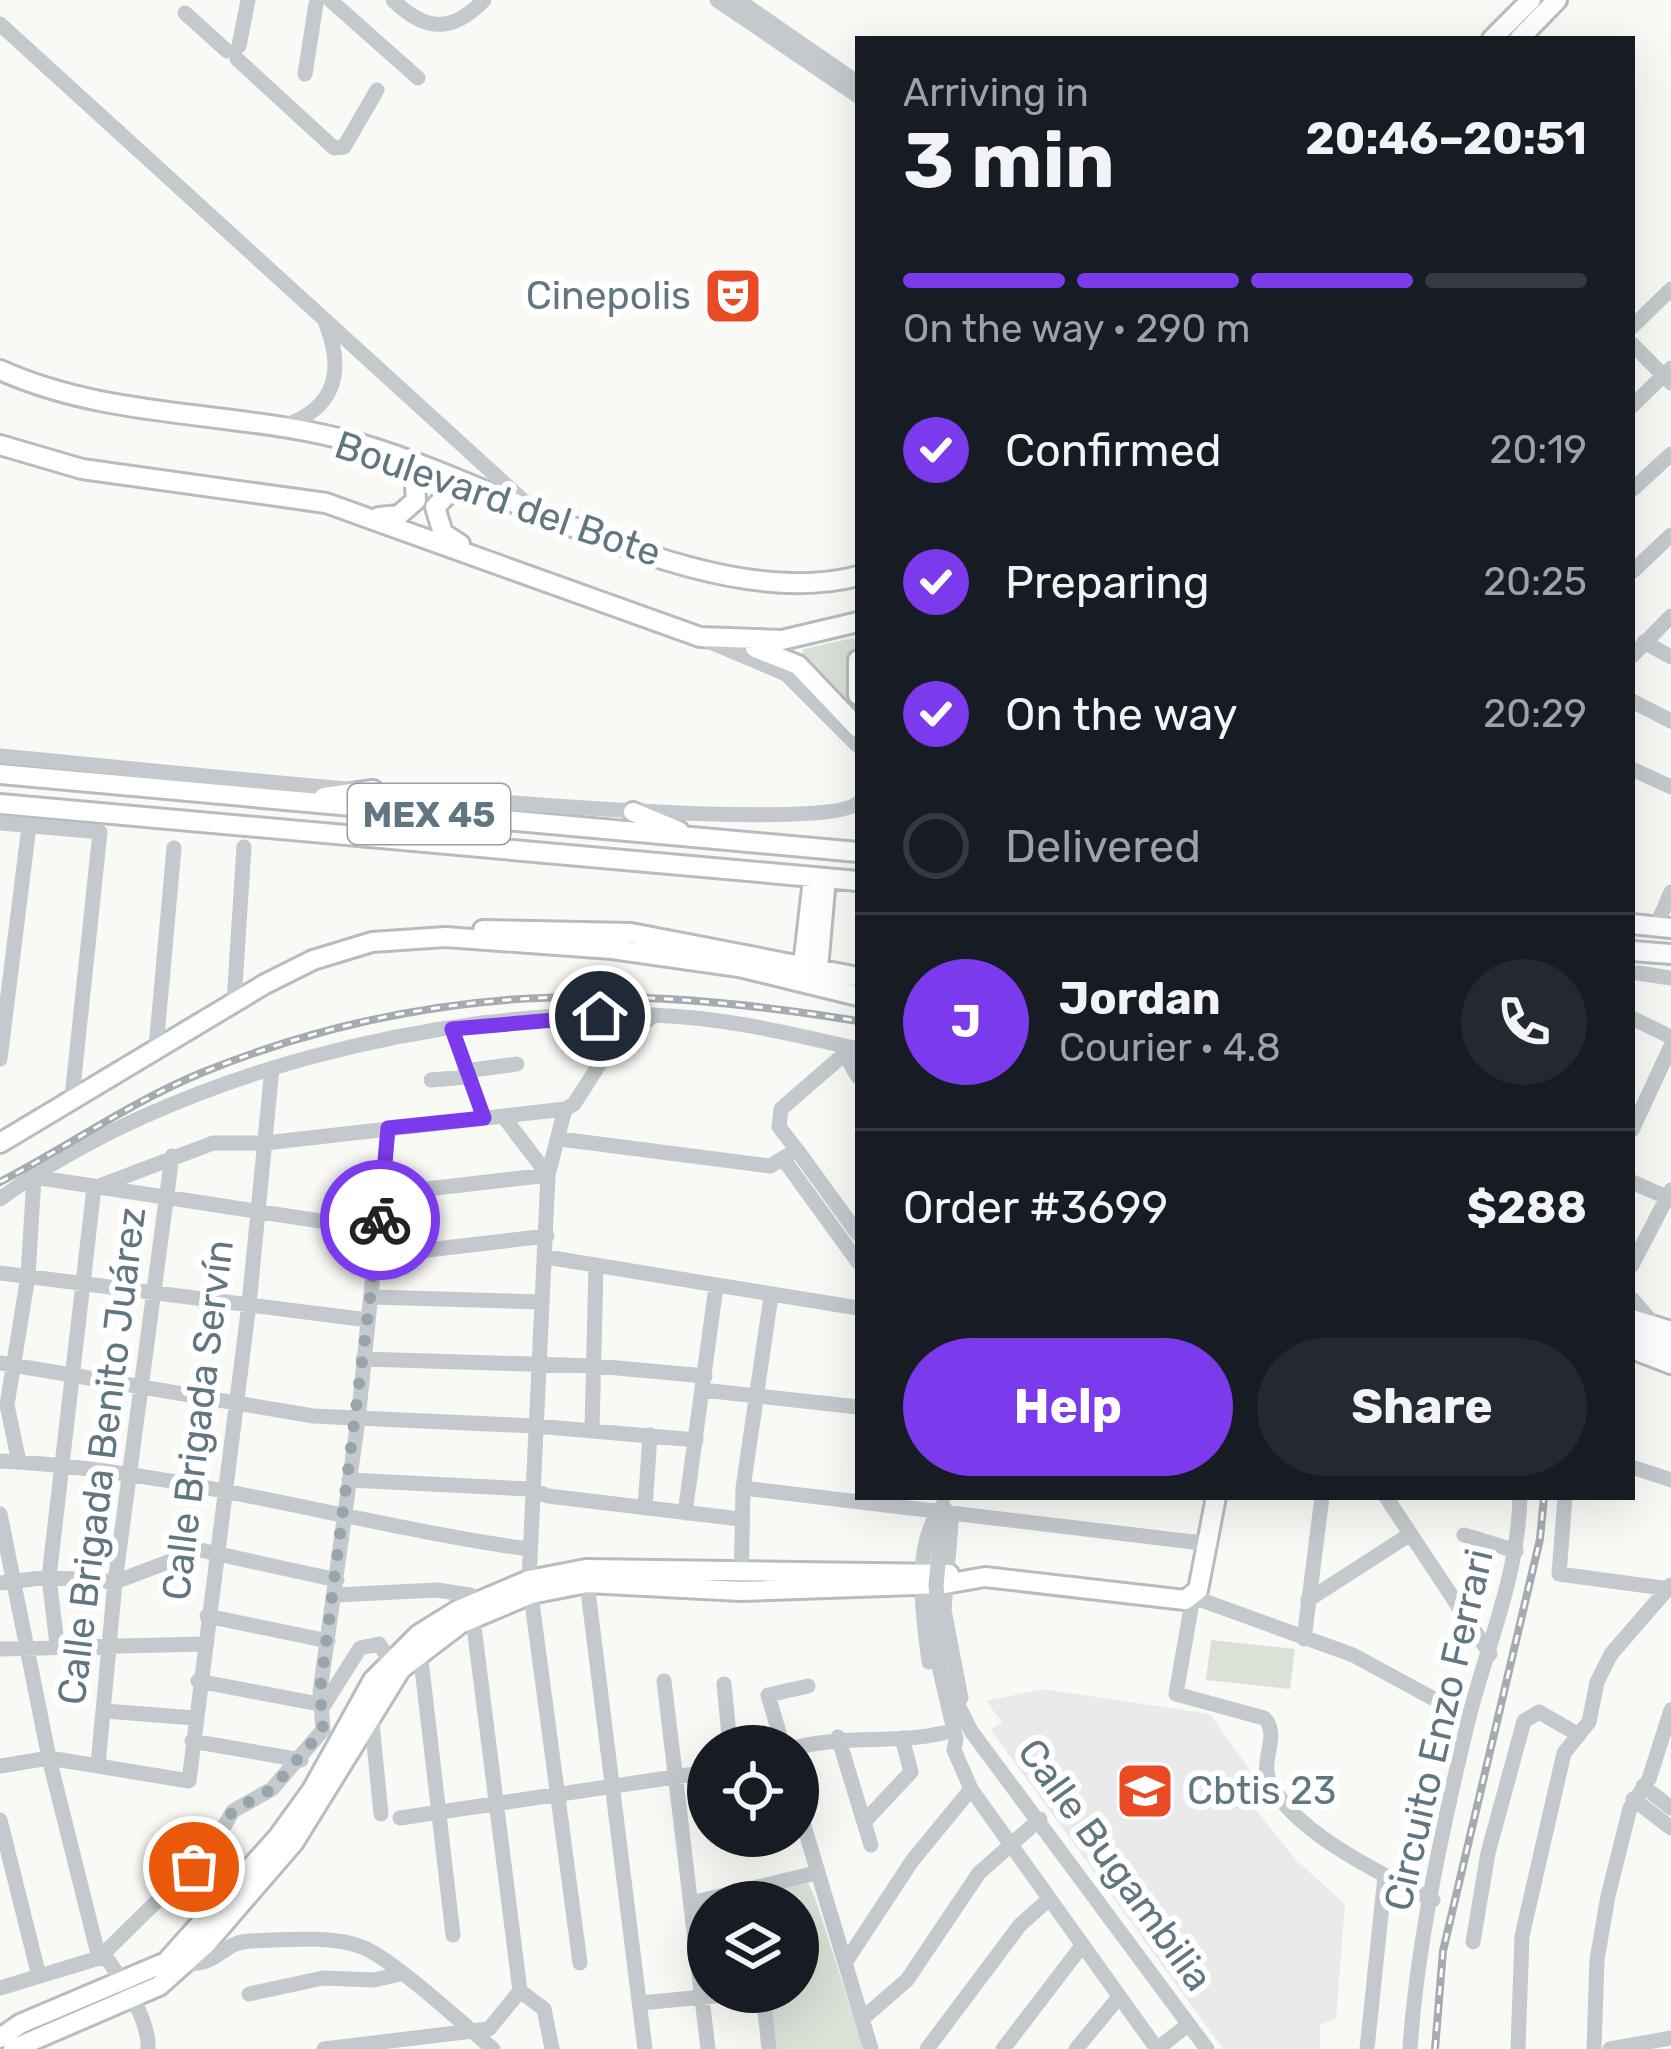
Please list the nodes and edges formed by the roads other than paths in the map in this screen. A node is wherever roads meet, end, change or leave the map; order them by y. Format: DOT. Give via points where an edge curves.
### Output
graph roads {
  1 [pos="248,0"];
  2 [pos="393,0"];
  3 [pos="484,0"];
  4 [pos="717,0"];
  5 [pos="738,0"];
  6 [pos="1531,0"];
  7 [pos="1557,0"];
  8 [pos="322,1"];
  9 [pos="185,13"];
  10 [pos="0,24"];
  11 [pos="1495,36"];
  12 [pos="1522,36"];
  13 [pos="234,52"];
  14 [pos="305,74"];
  15 [pos="418,78"];
  16 [pos="855,81"];
  17 [pos="377,90"];
  18 [pos="855,94"];
  19 [pos="1671,289"];
  20 [pos="326,321"];
  21 [pos="1635,324"];
  22 [pos="1635,347"];
  23 [pos="0,370"];
  24 [pos="1668,375"];
  25 [pos="1635,403"];
  26 [pos="275,428"];
  27 [pos="0,445"];
  28 [pos="1671,454"];
  29 [pos="401,460"];
  30 [pos="1635,487"];
  31 [pos="482,490"];
  32 [pos="534,509"];
  33 [pos="374,517"];
  34 [pos="1671,536"];
  35 [pos="487,561"];
  36 [pos="1635,567"];
  37 [pos="855,578"];
  38 [pos="1671,616"];
  39 [pos="855,623"];
  40 [pos="700,638"];
  41 [pos="727,640"];
  42 [pos="1644,642"];
  43 [pos="1635,652"];
  44 [pos="1671,656"];
  45 [pos="1671,701"];
  46 [pos="1635,703"];
  47 [pos="1664,718"];
  48 [pos="855,725"];
  49 [pos="855,743"];
  50 [pos="0,756"];
  51 [pos="1635,770"];
  52 [pos="0,774"];
  53 [pos="1671,787"];
  54 [pos="373,790"];
  55 [pos="291,801"];
  56 [pos="0,804"];
  57 [pos="855,804"];
  58 [pos="633,812"];
  59 [pos="0,823"];
  60 [pos="29,826"];
  61 [pos="700,839"];
  62 [pos="244,847"];
  63 [pos="174,848"];
  64 [pos="855,852"];
  65 [pos="819,878"];
  66 [pos="855,881"];
  67 [pos="1671,892"];
  68 [pos="1663,927"];
  69 [pos="7,950"];
  70 [pos="1671,954"];
  71 [pos="1635,967"];
  72 [pos="1635,969"];
  73 [pos="810,975"];
  74 [pos="1671,978"];
  75 [pos="855,986"];
  76 [pos="234,1002"];
  77 [pos="654,1015"];
  78 [pos="1635,1020"];
  79 [pos="452,1029"];
  80 [pos="1671,1041"];
  81 [pos="156,1048"];
  82 [pos="847,1050"];
  83 [pos="0,1059"];
  84 [pos="517,1064"];
  85 [pos="272,1068"];
  86 [pos="466,1074"];
  87 [pos="431,1079"];
  88 [pos="72,1097"];
  89 [pos="565,1109"];
  90 [pos="503,1116"];
  91 [pos="484,1118"];
  92 [pos="1635,1123"];
  93 [pos="388,1128"];
  94 [pos="1,1139"];
  95 [pos="560,1139"];
  96 [pos="265,1144"];
  97 [pos="791,1155"];
  98 [pos="172,1156"];
  99 [pos="548,1175"];
  100 [pos="34,1177"];
  101 [pos="1635,1183"];
  102 [pos="94,1188"];
  103 [pos="384,1193"];
  104 [pos="1670,1196"];
  105 [pos="0,1199"];
  106 [pos="165,1200"];
  107 [pos="257,1212"];
  108 [pos="379,1230"];
  109 [pos="855,1230"];
  110 [pos="547,1236"];
  111 [pos="376,1256"];
  112 [pos="545,1257"];
  113 [pos="855,1257"];
  114 [pos="1635,1260"];
  115 [pos="596,1266"];
  116 [pos="0,1273"];
  117 [pos="28,1276"];
  118 [pos="87,1282"];
  119 [pos="716,1286"];
  120 [pos="155,1290"];
  121 [pos="771,1296"];
  122 [pos="371,1297"];
  123 [pos="541,1302"];
  124 [pos="1635,1302"];
  125 [pos="249,1304"];
  126 [pos="855,1308"];
  127 [pos="368,1320"];
  128 [pos="1635,1327"];
  129 [pos="1667,1337"];
  130 [pos="1635,1350"];
  131 [pos="363,1359"];
  132 [pos="5,1364"];
  133 [pos="537,1364"];
  134 [pos="1671,1364"];
  135 [pos="595,1366"];
  136 [pos="75,1373"];
  137 [pos="142,1383"];
  138 [pos="704,1383"];
  139 [pos="757,1393"];
  140 [pos="233,1400"];
  141 [pos="855,1407"];
  142 [pos="358,1420"];
  143 [pos="535,1426"];
  144 [pos="592,1430"];
  145 [pos="650,1436"];
  146 [pos="696,1440"];
  147 [pos="0,1461"];
  148 [pos="19,1462"];
  149 [pos="62,1466"];
  150 [pos="1635,1468"];
  151 [pos="131,1473"];
  152 [pos="349,1480"];
  153 [pos="1671,1480"];
  154 [pos="743,1488"];
  155 [pos="530,1489"];
  156 [pos="221,1495"];
  157 [pos="1206,1500"];
  158 [pos="1215,1500"];
  159 [pos="1322,1500"];
  160 [pos="1388,1500"];
  161 [pos="1520,1500"];
  162 [pos="1565,1500"];
  163 [pos="645,1508"];
  164 [pos="941,1512"];
  165 [pos="685,1513"];
  166 [pos="0,1514"];
  167 [pos="344,1518"];
  168 [pos="740,1519"];
  169 [pos="1409,1534"];
  170 [pos="1464,1535"];
  171 [pos="528,1549"];
  172 [pos="1205,1550"];
  173 [pos="1516,1550"];
  174 [pos="216,1553"];
  175 [pos="739,1574"];
  176 [pos="49,1577"];
  177 [pos="923,1577"];
  178 [pos="945,1579"];
  179 [pos="6,1582"];
  180 [pos="115,1582"];
  181 [pos="587,1582"];
  182 [pos="336,1587"];
  183 [pos="530,1587"];
  184 [pos="1670,1587"];
  185 [pos="1193,1597"];
  186 [pos="1308,1600"];
  187 [pos="474,1610"];
  188 [pos="924,1610"];
  189 [pos="944,1610"];
  190 [pos="207,1616"];
  191 [pos="1304,1640"];
  192 [pos="328,1641"];
  193 [pos="57,1644"];
  194 [pos="202,1644"];
  195 [pos="24,1645"];
  196 [pos="113,1645"];
  197 [pos="0,1649"];
  198 [pos="420,1651"];
  199 [pos="1490,1654"];
  200 [pos="390,1661"];
  201 [pos="198,1681"];
  202 [pos="664,1681"];
  203 [pos="724,1684"];
  204 [pos="808,1686"];
  205 [pos="324,1705"];
  206 [pos="371,1710"];
  207 [pos="1671,1710"];
  208 [pos="105,1711"];
  209 [pos="195,1718"];
  210 [pos="1468,1718"];
  211 [pos="728,1725"];
  212 [pos="777,1725"];
  213 [pos="954,1728"];
  214 [pos="1579,1735"];
  215 [pos="838,1737"];
  216 [pos="902,1738"];
  217 [pos="982,1738"];
  218 [pos="192,1741"];
  219 [pos="819,1742"];
  220 [pos="49,1758"];
  221 [pos="301,1760"];
  222 [pos="98,1765"];
  223 [pos="0,1766"];
  224 [pos="687,1774"];
  225 [pos="676,1775"];
  226 [pos="615,1784"];
  227 [pos="971,1790"];
  228 [pos="558,1792"];
  229 [pos="1638,1793"];
  230 [pos="497,1802"];
  231 [pos="1671,1808"];
  232 [pos="438,1813"];
  233 [pos="381,1814"];
  234 [pos="400,1818"];
  235 [pos="1040,1819"];
  236 [pos="0,1820"];
  237 [pos="864,1822"];
  238 [pos="1671,1828"];
  239 [pos="1009,1841"];
  240 [pos="871,1845"];
  241 [pos="812,1857"];
  242 [pos="816,1873"];
  243 [pos="1385,1876"];
  244 [pos="688,1881"];
  245 [pos="793,1881"];
  246 [pos="1048,1900"];
  247 [pos="1433,1900"];
  248 [pos="453,1935"];
  249 [pos="1473,1942"];
  250 [pos="1082,1947"];
  251 [pos="99,1958"];
  252 [pos="580,1963"];
  253 [pos="184,1964"];
  254 [pos="845,1964"];
  255 [pos="400,1974"];
  256 [pos="39,1976"];
  257 [pos="0,1988"];
  258 [pos="126,1990"];
  259 [pos="520,1991"];
  260 [pos="249,1994"];
  261 [pos="1119,1997"];
  262 [pos="687,1998"];
  263 [pos="640,2003"];
  264 [pos="704,2013"];
  265 [pos="764,2013"];
  266 [pos="862,2019"];
  267 [pos="1189,2024"];
  268 [pos="476,2032"];
  269 [pos="1671,2037"];
  270 [pos="0,2038"];
  271 [pos="1198,2046"];
  272 [pos="14,2049"];
  273 [pos="148,2049"];
  274 [pos="324,2049"];
  275 [pos="493,2049"];
  276 [pos="552,2049"];
  277 [pos="645,2049"];
  278 [pos="708,2049"];
  279 [pos="770,2049"];
  280 [pos="871,2049"];
  281 [pos="927,2049"];
  282 [pos="1003,2049"];
  283 [pos="1076,2049"];
  284 [pos="1157,2049"];
  285 [pos="1367,2049"];
  286 [pos="1410,2049"];
  287 [pos="1517,2049"];
  288 [pos="1594,2049"];
  289 [pos="1610,2049"];
  290 [pos="1669,2049"];
  1 -- 13 [label="street"];
  2 -- 3 [label="street" via="438,27 457,24"];
  4 -- 18 [label="street"];
  5 -- 16 [label="street"];
  6 -- 11 [label="main road"];
  7 -- 12 [label="main road"];
  8 -- 14 [label="street"];
  8 -- 15 [label="street"];
  9 -- 13 [label="street"];
  10 -- 20 [label="street"];
  13 -- 17 [label="street" via="334,148 357,132"];
  19 -- 21 [label="street"];
  20 -- 26 [label="street" via="334,389 311,415"];
  20 -- 32 [label="street"];
  22 -- 24 [label="street"];
  23 -- 26 [label="main road, Boulevard del Bote" via="88,403"];
  24 -- 25 [label="street"];
  26 -- 29 [label="main road, Boulevard del Bote"];
  27 -- 33 [label="main road, Boulevard del Bote" via="82,469 278,495"];
  28 -- 30 [label="street"];
  29 -- 31 [label="main road, Boulevard del Bote"];
  29 -- 33 [label="main road" via="414,474 416,500 399,515"];
  31 -- 32 [label="main road, Boulevard del Bote"];
  31 -- 35 [label="main road" via="450,492 434,514 443,533"];
  32 -- 37 [label="main road, Boulevard del Bote" via="716,574 801,583"];
  33 -- 35 [label="main road, Boulevard del Bote"];
  34 -- 36 [label="street"];
  35 -- 40 [label="main road, Boulevard del Bote"];
  38 -- 42 [label="street"];
  39 -- 41 [label="main road, Boulevard del Bote" via="806,638"];
  40 -- 41 [label="main road, Boulevard del Bote"];
  40 -- 49 [label="street" via="786,674"];
  41 -- 48 [label="main road" via="799,665"];
  42 -- 43 [label="street"];
  42 -- 44 [label="street"];
  45 -- 47 [label="street"];
  46 -- 47 [label="street"];
  50 -- 54 [label="street"];
  51 -- 53 [label="street"];
  52 -- 55 [label="main road, MEX 45"];
  54 -- 55 [label="main road"];
  54 -- 58 [label="street"];
  55 -- 61 [label="main road, MEX 45"];
  56 -- 65 [label="main road, MEX 45"];
  57 -- 58 [label="street" via="830,814"];
  58 -- 61 [label="main road"];
  59 -- 60 [label="street"];
  60 -- 69 [label="street"];
  60 -- 88 [label="street" via="100,832"];
  61 -- 64 [label="main road, MEX 45"];
  62 -- 76 [label="street"];
  63 -- 81 [label="street"];
  65 -- 66 [label="main road, MEX 45"];
  65 -- 73 [label="main road"];
  67 -- 68 [label="street"];
  69 -- 83 [label="street"];
  70 -- 71 [label="main road"];
  72 -- 74 [label="street"];
  73 -- 75 [label="main road"];
  73 -- 76 [label="main road" via="606,931 502,929 352,946"];
  76 -- 81 [label="main road"];
  77 -- 79 [label="street"];
  77 -- 82 [label="street" via="749,1025"];
  77 -- 89 [label="street" via="608,1051"];
  78 -- 80 [label="street"];
  79 -- 85 [label="street" via="335,1048"];
  79 -- 86 [label="street"];
  80 -- 92 [label="street"];
  81 -- 88 [label="main road"];
  82 -- 97 [label="street" via="779,1113"];
  84 -- 86 [label="street"];
  85 -- 96 [label="street, Calle Brigada Servín"];
  85 -- 100 [label="street" via="170,1108"];
  86 -- 87 [label="street"];
  86 -- 91 [label="street"];
  88 -- 94 [label="main road"];
  89 -- 90 [label="street"];
  89 -- 95 [label="street"];
  90 -- 91 [label="street"];
  90 -- 99 [label="street"];
  91 -- 93 [label="street"];
  93 -- 96 [label="street"];
  93 -- 103 [label="street"];
  95 -- 97 [label="street" via="764,1168"];
  95 -- 99 [label="street"];
  96 -- 98 [label="street" via="213,1144"];
  96 -- 107 [label="street, Calle Brigada Servín"];
  97 -- 109 [label="street"];
  97 -- 113 [label="street"];
  98 -- 102 [label="street"];
  98 -- 106 [label="street, Calle Brigada Benito Juárez"];
  99 -- 103 [label="street"];
  99 -- 110 [label="street"];
  100 -- 102 [label="street"];
  100 -- 105 [label="street"];
  100 -- 117 [label="street"];
  101 -- 104 [label="street"];
  102 -- 106 [label="street"];
  102 -- 118 [label="street"];
  103 -- 108 [label="street"];
  104 -- 114 [label="street"];
  106 -- 107 [label="street"];
  106 -- 120 [label="street, Calle Brigada Benito Juárez"];
  107 -- 108 [label="street"];
  107 -- 125 [label="street, Calle Brigada Servín"];
  108 -- 111 [label="street"];
  110 -- 111 [label="street"];
  110 -- 112 [label="street"];
  111 -- 122 [label="street"];
  112 -- 115 [label="street"];
  112 -- 123 [label="street"];
  115 -- 119 [label="street"];
  115 -- 135 [label="street"];
  116 -- 117 [label="street"];
  117 -- 118 [label="street"];
  117 -- 132 [label="street"];
  118 -- 120 [label="street"];
  118 -- 136 [label="street"];
  119 -- 121 [label="street"];
  119 -- 138 [label="street"];
  120 -- 125 [label="street"];
  120 -- 137 [label="street, Calle Brigada Benito Juárez"];
  121 -- 126 [label="street"];
  121 -- 139 [label="street"];
  122 -- 123 [label="street"];
  122 -- 127 [label="street"];
  123 -- 133 [label="street"];
  124 -- 129 [label="street"];
  125 -- 127 [label="street"];
  125 -- 140 [label="street, Calle Brigada Servín"];
  127 -- 131 [label="street"];
  128 -- 129 [label="main road"];
  130 -- 134 [label="main road"];
  131 -- 133 [label="street"];
  131 -- 142 [label="street"];
  132 -- 136 [label="street"];
  132 -- 148 [label="street"];
  133 -- 135 [label="street"];
  133 -- 143 [label="street"];
  135 -- 138 [label="street"];
  135 -- 144 [label="street"];
  136 -- 137 [label="street"];
  136 -- 149 [label="street"];
  137 -- 140 [label="street"];
  137 -- 151 [label="street, Calle Brigada Benito Juárez"];
  138 -- 139 [label="street"];
  138 -- 146 [label="street"];
  139 -- 141 [label="street"];
  139 -- 154 [label="street"];
  140 -- 142 [label="street"];
  140 -- 156 [label="street, Calle Brigada Servín"];
  142 -- 143 [label="street"];
  142 -- 152 [label="street"];
  143 -- 144 [label="street"];
  143 -- 155 [label="street"];
  144 -- 145 [label="street"];
  145 -- 146 [label="street"];
  145 -- 163 [label="street"];
  146 -- 165 [label="street"];
  147 -- 148 [label="street"];
  148 -- 149 [label="street"];
  149 -- 151 [label="street"];
  149 -- 176 [label="street"];
  150 -- 153 [label="street"];
  151 -- 156 [label="street"];
  151 -- 180 [label="street, Calle Brigada Benito Juárez"];
  152 -- 155 [label="street"];
  152 -- 167 [label="street"];
  154 -- 164 [label="street"];
  154 -- 168 [label="street"];
  155 -- 163 [label="street"];
  155 -- 171 [label="street"];
  156 -- 167 [label="street"];
  156 -- 174 [label="street, Calle Brigada Servín"];
  157 -- 172 [label="main road"];
  158 -- 172 [label="main road"];
  159 -- 186 [label="street"];
  160 -- 169 [label="street"];
  161 -- 173 [label="street, Circuito Enzo Ferrari"];
  162 -- 184 [label="street" via="1557,1567 1566,1577"];
  163 -- 165 [label="street"];
  164 -- 172 [label="street"];
  164 -- 177 [label="street" via="929,1525"];
  164 -- 178 [label="street" via="951,1522"];
  164 -- 213 [label="street, bridge" via="938,1631"];
  165 -- 168 [label="street"];
  166 -- 179 [label="street"];
  167 -- 171 [label="street"];
  167 -- 182 [label="street"];
  168 -- 175 [label="street"];
  169 -- 186 [label="street"];
  169 -- 199 [label="street"];
  170 -- 173 [label="street"];
  171 -- 183 [label="street"];
  172 -- 185 [label="main road"];
  173 -- 199 [label="street, Circuito Enzo Ferrari"];
  174 -- 180 [label="street" via="167,1558"];
  174 -- 182 [label="street"];
  174 -- 190 [label="street, Calle Brigada Servín"];
  175 -- 177 [label="main road"];
  175 -- 177 [label="main road"];
  175 -- 181 [label="main road"];
  175 -- 183 [label="main road" via="586,1569"];
  176 -- 179 [label="street"];
  176 -- 180 [label="street"];
  176 -- 193 [label="street"];
  177 -- 178 [label="main road"];
  177 -- 188 [label="street"];
  178 -- 185 [label="main road"];
  178 -- 189 [label="street"];
  179 -- 195 [label="street"];
  180 -- 196 [label="street, Calle Brigada Benito Juárez"];
  181 -- 183 [label="main road"];
  181 -- 226 [label="street"];
  182 -- 187 [label="street" via="466,1593"];
  182 -- 192 [label="street"];
  183 -- 187 [label="main road"];
  183 -- 228 [label="street"];
  184 -- 214 [label="street" via="1611,1654"];
  185 -- 191 [label="street"];
  185 -- 243 [label="street" via="1176,1684 1183,1700 1270,1724 1266,1770 1293,1815"];
  186 -- 191 [label="street"];
  187 -- 198 [label="main road"];
  187 -- 200 [label="main road" via="418,1635"];
  187 -- 230 [label="street"];
  188 -- 189 [label="street"];
  188 -- 213 [label="street"];
  189 -- 217 [label="street" via="954,1679"];
  190 -- 192 [label="street"];
  190 -- 194 [label="street, Calle Brigada Servín"];
  191 -- 210 [label="street" via="1353,1655"];
  192 -- 205 [label="street"];
  193 -- 195 [label="street"];
  193 -- 196 [label="street"];
  194 -- 196 [label="street"];
  194 -- 201 [label="street, Calle Brigada Servín"];
  195 -- 197 [label="street"];
  195 -- 220 [label="street"];
  196 -- 208 [label="street, Calle Brigada Benito Juárez"];
  198 -- 206 [label="main road"];
  198 -- 232 [label="street"];
  199 -- 210 [label="street, Circuito Enzo Ferrari"];
  200 -- 205 [label="street" via="379,1644 360,1648"];
  200 -- 258 [label="main road" via="278,1837 166,1962"];
  201 -- 205 [label="street"];
  201 -- 209 [label="street, Calle Brigada Servín"];
  202 -- 225 [label="street"];
  203 -- 211 [label="street"];
  204 -- 212 [label="street" via="768,1695"];
  205 -- 221 [label="street" via="323,1730"];
  206 -- 233 [label="street"];
  206 -- 253 [label="main road" via="303,1829"];
  207 -- 229 [label="street"];
  208 -- 209 [label="street"];
  208 -- 222 [label="street, Calle Brigada Benito Juárez"];
  209 -- 218 [label="street, Calle Brigada Servín"];
  210 -- 247 [label="street, Circuito Enzo Ferrari"];
  213 -- 216 [label="street"];
  213 -- 217 [label="street, Calle Bugambilia"];
  213 -- 227 [label="street, Calle Bugambilia"];
  214 -- 249 [label="street" via="1539,1712 1524,1721"];
  214 -- 287 [label="street" via="1564,1753 1529,1891"];
  215 -- 216 [label="street"];
  215 -- 219 [label="street"];
  215 -- 237 [label="street"];
  216 -- 237 [label="street" via="911,1772"];
  217 -- 235 [label="street, Calle Bugambilia"];
  218 -- 221 [label="street"];
  218 -- 222 [label="street, Calle Brigada Servín" via="189,1781"];
  220 -- 222 [label="street"];
  220 -- 223 [label="street"];
  220 -- 251 [label="street"];
  221 -- 251 [label="street" via="233,1811 194,1867"];
  224 -- 225 [label="street"];
  225 -- 226 [label="street"];
  225 -- 244 [label="street"];
  226 -- 228 [label="street"];
  226 -- 263 [label="street"];
  227 -- 239 [label="street, Calle Bugambilia"];
  227 -- 254 [label="street" via="912,1861"];
  228 -- 230 [label="street"];
  228 -- 252 [label="street"];
  229 -- 231 [label="street"];
  229 -- 238 [label="street"];
  229 -- 288 [label="street" via="1600,1933"];
  230 -- 232 [label="street"];
  230 -- 259 [label="street"];
  232 -- 234 [label="street"];
  232 -- 248 [label="street"];
  235 -- 239 [label="street"];
  235 -- 267 [label="street, Calle Bugambilia"];
  236 -- 256 [label="street"];
  237 -- 240 [label="street"];
  239 -- 246 [label="street, Calle Bugambilia"];
  239 -- 266 [label="street" via="956,1901 907,1980"];
  241 -- 242 [label="street"];
  242 -- 245 [label="street"];
  242 -- 254 [label="street"];
  243 -- 247 [label="street"];
  243 -- 285 [label="street"];
  246 -- 250 [label="street, Calle Bugambilia"];
  246 -- 281 [label="street"];
  247 -- 286 [label="street, Circuito Enzo Ferrari"];
  250 -- 261 [label="street, Calle Bugambilia"];
  250 -- 282 [label="street"];
  251 -- 256 [label="street"];
  251 -- 258 [label="street"];
  253 -- 255 [label="street" via="209,1964 238,1942 332,1942 362,1947"];
  253 -- 258 [label="main road" via="159,1985"];
  254 -- 266 [label="street"];
  255 -- 260 [label="street" via="323,1978"];
  255 -- 268 [label="street"];
  256 -- 257 [label="street"];
  258 -- 270 [label="main road"];
  258 -- 272 [label="main road"];
  258 -- 273 [label="street"];
  259 -- 268 [label="street" via="503,2016"];
  259 -- 276 [label="street" via="544,2009"];
  261 -- 283 [label="street"];
  261 -- 284 [label="street, Calle Bugambilia"];
  262 -- 263 [label="street"];
  263 -- 277 [label="street"];
  264 -- 278 [label="street"];
  265 -- 279 [label="street"];
  266 -- 280 [label="street"];
  267 -- 271 [label="street, Calle Bugambilia"];
  267 -- 284 [label="street"];
  268 -- 274 [label="street"];
  268 -- 275 [label="street"];
  269 -- 289 [label="street"];
  269 -- 290 [label="street"];
}
